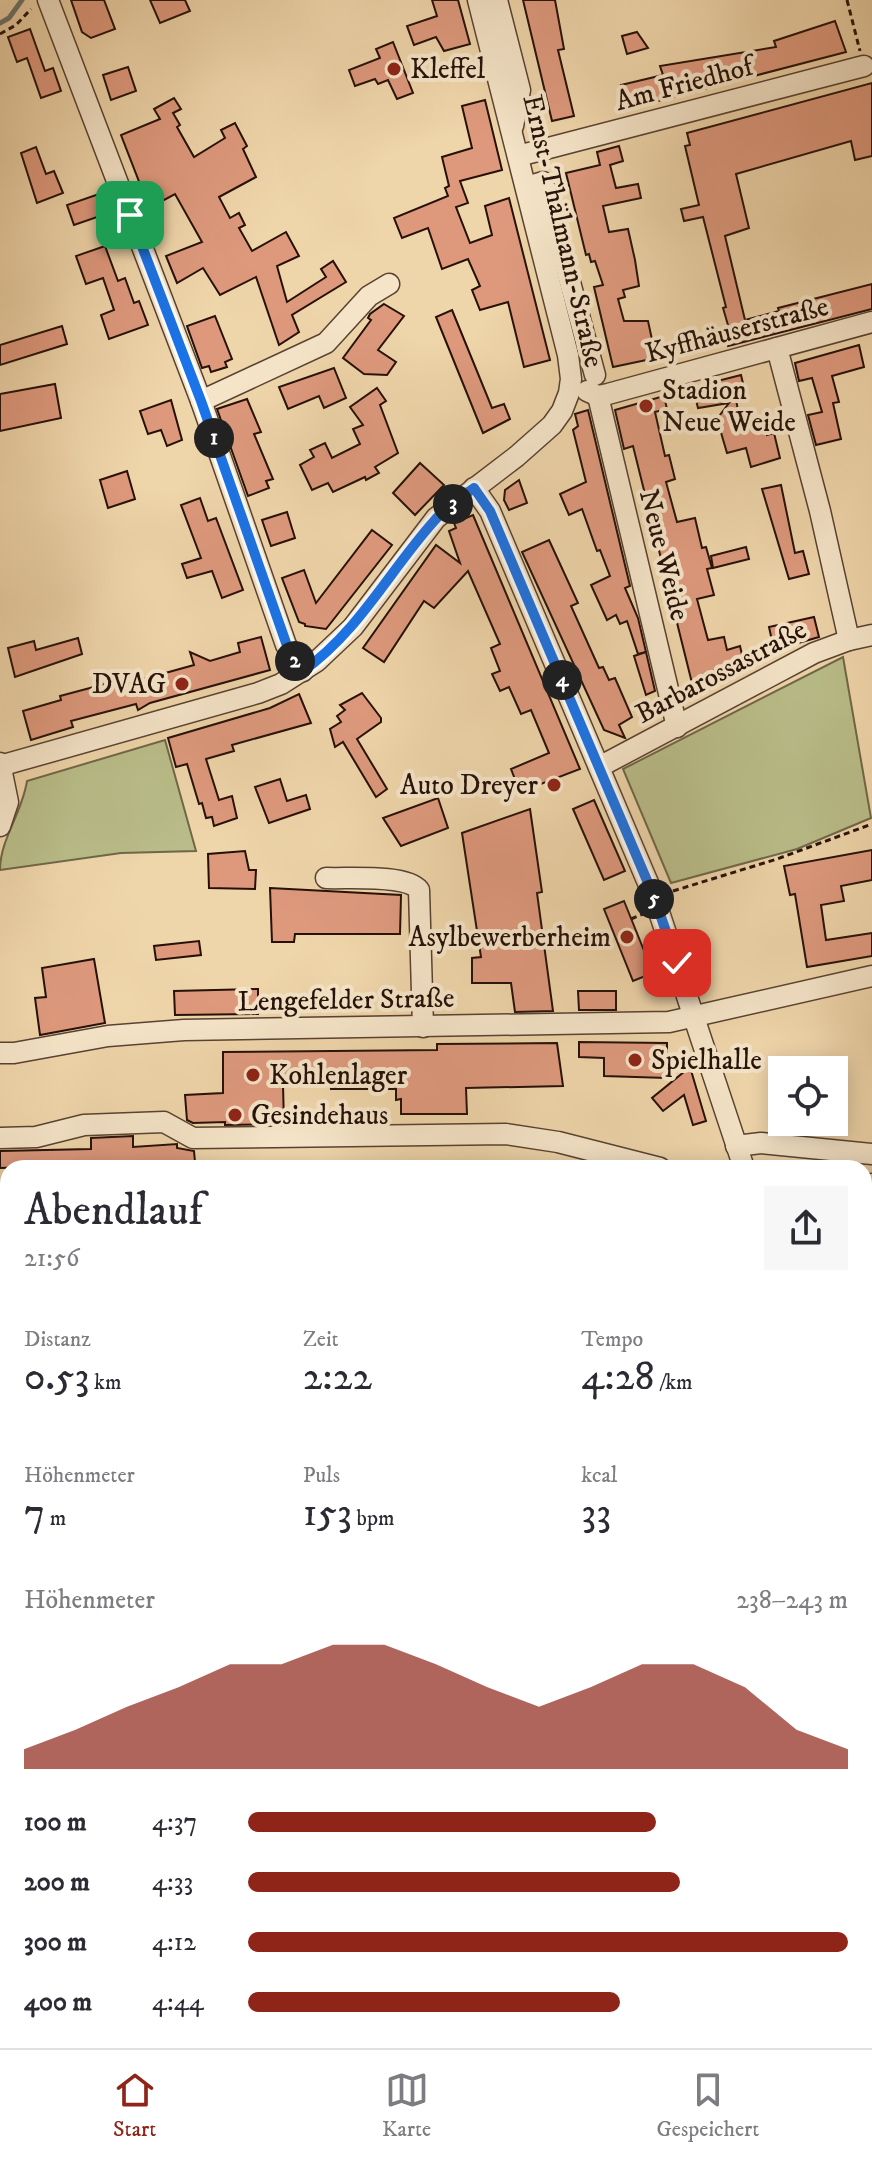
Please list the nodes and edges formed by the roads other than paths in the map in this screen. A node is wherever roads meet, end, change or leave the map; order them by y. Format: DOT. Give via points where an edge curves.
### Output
graph roads {
  1 [pos="48,0"];
  2 [pos="478,0"];
  3 [pos="497,0"];
  4 [pos="864,66"];
  5 [pos="512,134"];
  6 [pos="518,156"];
  7 [pos="526,187"];
  8 [pos="389,284"];
  9 [pos="872,322"];
  10 [pos="777,348"];
  11 [pos="595,375"];
  12 [pos="570,387"];
  13 [pos="598,396"];
  14 [pos="201,401"];
  15 [pos="474,488"];
  16 [pos="872,635"];
  17 [pos="849,640"];
  18 [pos="303,671"];
  19 [pos="677,727"];
  20 [pos="0,765"];
  21 [pos="599,767"];
  22 [pos="0,826"];
  23 [pos="326,878"];
  24 [pos="872,976"];
  25 [pos="695,1018"];
  26 [pos="423,1027"];
  27 [pos="0,1053"];
  28 [pos="0,1138"];
  29 [pos="736,1146"];
  30 [pos="872,1154"];
  31 [pos="629,1160"];
  32 [pos="741,1160"];
  1 -- 14 [label="street"];
  2 -- 5 [label="street, Ernst-Thälmann-Straße"];
  3 -- 5 [label="street" via="520,90"];
  4 -- 6 [label="street, Am Friedhof"];
  5 -- 6 [label="street, Ernst-Thälmann-Straße"];
  6 -- 7 [label="street, Ernst-Thälmann-Straße"];
  7 -- 11 [label="street" via="543,182"];
  7 -- 12 [label="street, Ernst-Thälmann-Straße" via="568,355"];
  8 -- 14 [label="street" via="369,296 326,343"];
  9 -- 10 [label="street, Kyffhäuserstraße"];
  10 -- 13 [label="street, Kyffhäuserstraße"];
  10 -- 17 [label="street"];
  12 -- 13 [label="street"];
  12 -- 15 [label="street, Ernst-Thälmann-Straße" via="564,408 547,431"];
  13 -- 19 [label="street, Neue Weide"];
  14 -- 18 [label="street" via="286,645"];
  15 -- 18 [label="street, Ernst-Thälmann-Straße" via="436,518 353,627"];
  15 -- 21 [label="street" via="490,511"];
  16 -- 17 [label="street, Barbarossastraße"];
  17 -- 19 [label="street, Barbarossastraße" via="804,658"];
  18 -- 20 [label="street, Ernst-Thälmann-Straße" via="258,693"];
  19 -- 21 [label="street, Barbarossastraße"];
  20 -- 22 [label="street" via="8,802"];
  21 -- 25 [label="street"];
  23 -- 26 [label="street" via="401,880 419,890"];
  24 -- 25 [label="street, Lengefelder Straße"];
  25 -- 26 [label="street, Lengefelder Straße"];
  25 -- 29 [label="street"];
  26 -- 27 [label="street, Lengefelder Straße" via="167,1031"];
  28 -- 31 [label="street" via="36,1137 84,1125 164,1122 193,1138 506,1134"];
  29 -- 30 [label="street" via="761,1143"];
  29 -- 32 [label="street"];
}
